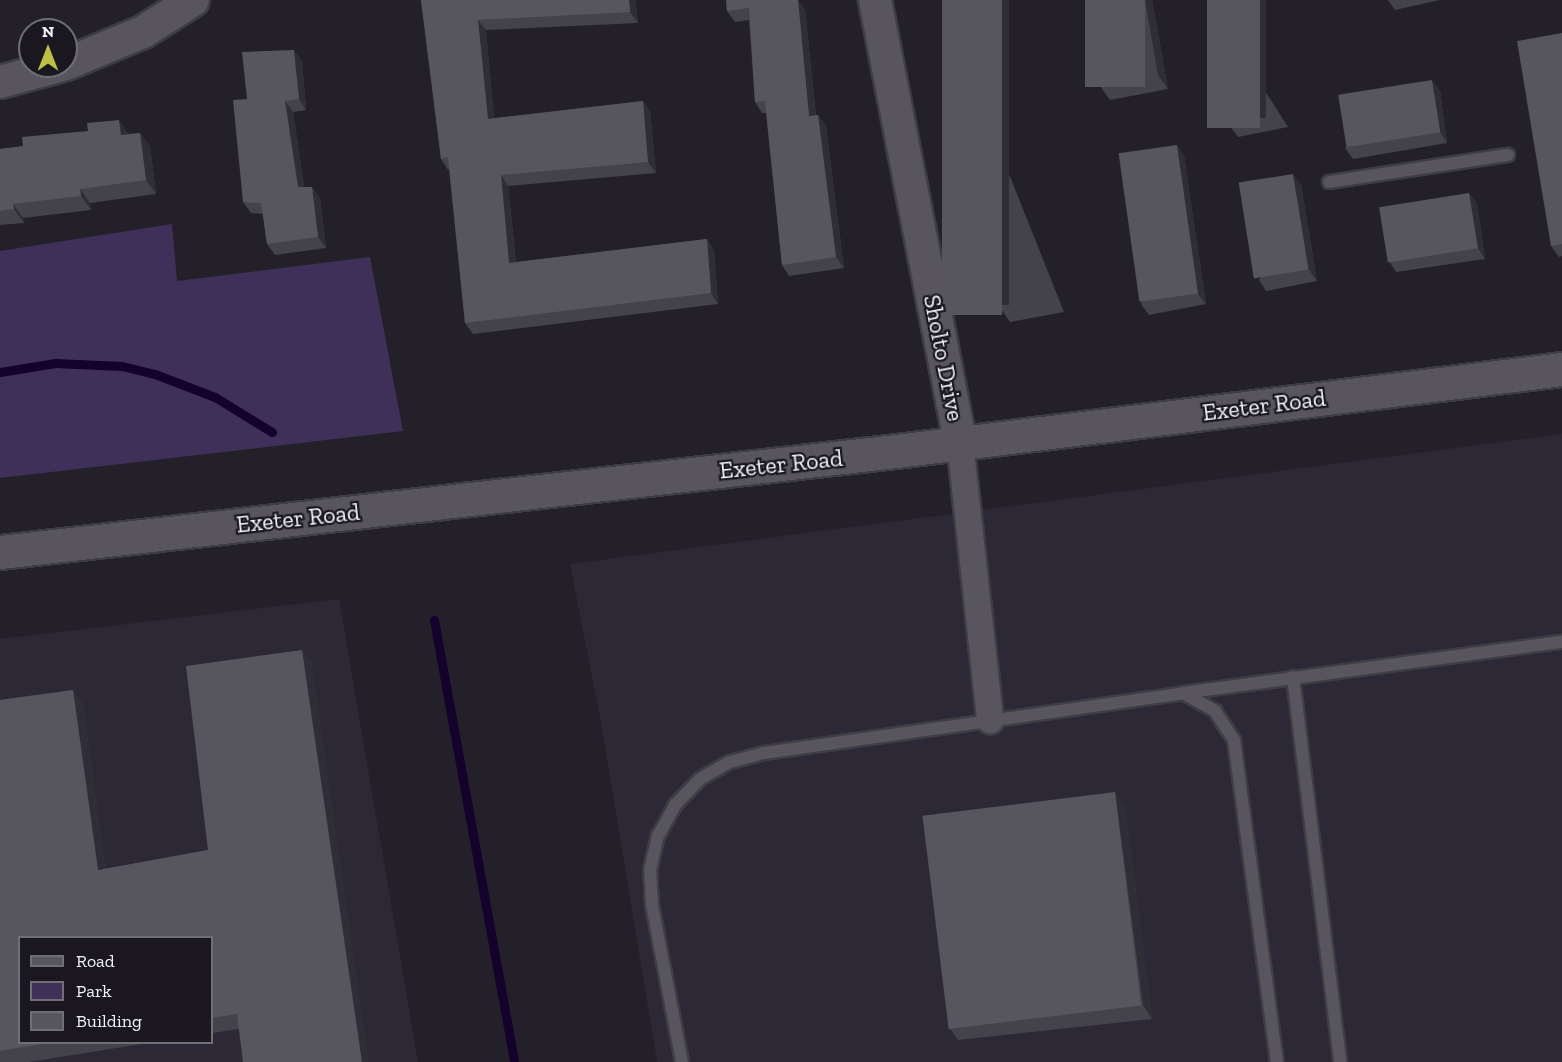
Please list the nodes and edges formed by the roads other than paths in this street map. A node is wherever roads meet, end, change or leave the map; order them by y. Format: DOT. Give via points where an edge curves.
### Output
graph roads {
  1 [pos="193,0"];
  2 [pos="875,0"];
  3 [pos="78,59"];
  4 [pos="18,77"];
  5 [pos="0,82"];
  6 [pos="1508,155"];
  7 [pos="1329,182"];
  8 [pos="1562,369"];
  9 [pos="960,442"];
  10 [pos="0,552"];
  11 [pos="1562,642"];
  12 [pos="1293,677"];
  13 [pos="1183,693"];
  14 [pos="990,720"];
  15 [pos="682,1062"];
  16 [pos="1277,1062"];
  17 [pos="1340,1062"];
  1 -- 3 [label="street" via="143,32"];
  2 -- 9 [label="street, Sholto Drive"];
  4 -- 5 [label="street"];
  6 -- 7 [label="lane"];
  8 -- 9 [label="main road, Exeter Road"];
  9 -- 10 [label="main road, Exeter Road"];
  9 -- 14 [label="street, Sholto Drive"];
  11 -- 12 [label="lane"];
  12 -- 13 [label="lane"];
  12 -- 17 [label="lane"];
  13 -- 14 [label="lane"];
  13 -- 16 [label="lane" via="1215,711 1234,740"];
  14 -- 15 [label="lane" via="764,753 730,762 700,779 675,805 658,836 650,870 652,905"];
}
